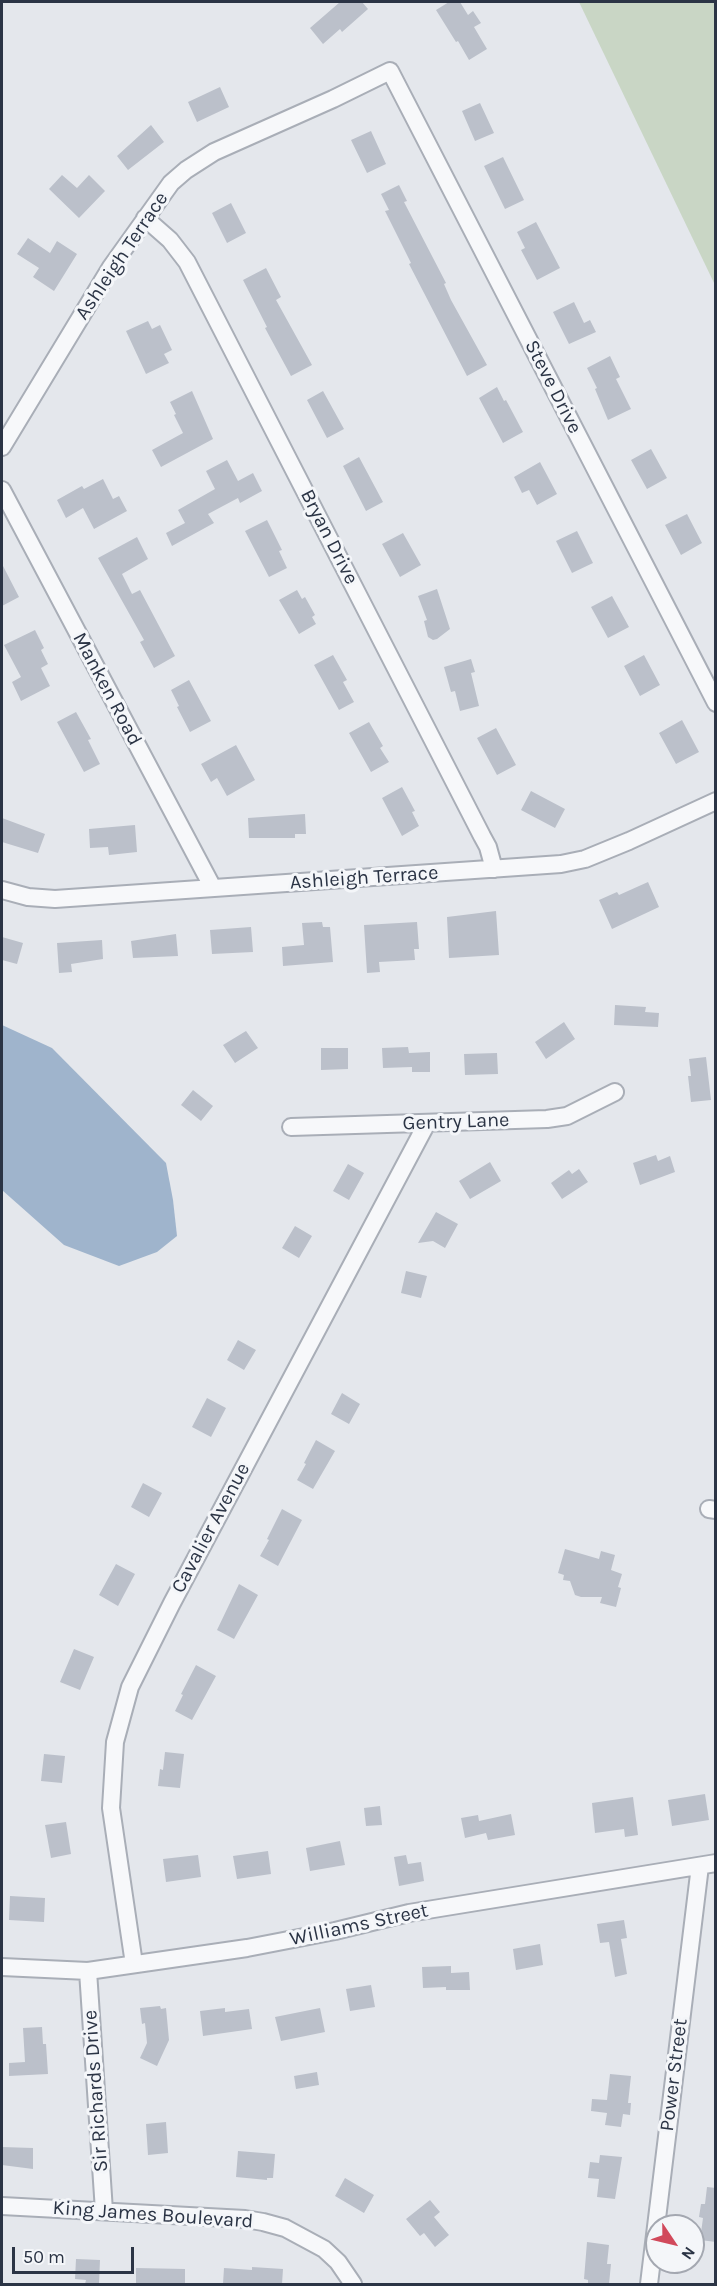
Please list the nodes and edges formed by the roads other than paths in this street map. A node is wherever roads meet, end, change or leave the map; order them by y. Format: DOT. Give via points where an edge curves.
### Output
graph roads {
  1 [pos="390,71"];
  2 [pos="145,218"];
  3 [pos="2,447"];
  4 [pos="2,490"];
  5 [pos="716,703"];
  6 [pos="716,801"];
  7 [pos="494,869"];
  8 [pos="213,888"];
  9 [pos="2,890"];
  10 [pos="615,1092"];
  11 [pos="427,1123"];
  12 [pos="291,1127"];
  13 [pos="708,1865"];
  14 [pos="134,1964"];
  15 [pos="2,1967"];
  16 [pos="88,1971"];
  17 [pos="2,2206"];
  18 [pos="104,2211"];
  19 [pos="353,2284"];
  20 [pos="649,2284"];
  1 -- 2 [label="street, Ashleigh Terrace" via="214,152 171,183"];
  1 -- 5 [label="street, Steve Drive"];
  2 -- 3 [label="street, Ashleigh Terrace"];
  2 -- 7 [label="street, Bryan Drive" via="187,262 488,847"];
  4 -- 8 [label="street, Manken Road"];
  6 -- 7 [label="street, Ashleigh Terrace" via="585,859"];
  7 -- 8 [label="street, Ashleigh Terrace"];
  8 -- 9 [label="street, Ashleigh Terrace" via="55,899"];
  10 -- 11 [label="street, Gentry Lane" via="573,1113 547,1119"];
  11 -- 12 [label="street, Gentry Lane"];
  11 -- 14 [label="street, Cavalier Avenue" via="130,1687 115,1742 111,1808"];
  13 -- 14 [label="street, Williams Street" via="409,1913 247,1948"];
  13 -- 20 [label="street, Power Street"];
  14 -- 16 [label="street, Williams Street"];
  15 -- 16 [label="street, Williams Street"];
  16 -- 18 [label="street, Sir Richards Drive"];
  17 -- 18 [label="street, King James Boulevard"];
  18 -- 19 [label="street, King James Boulevard" via="245,2219 285,2228 324,2249"];
}
